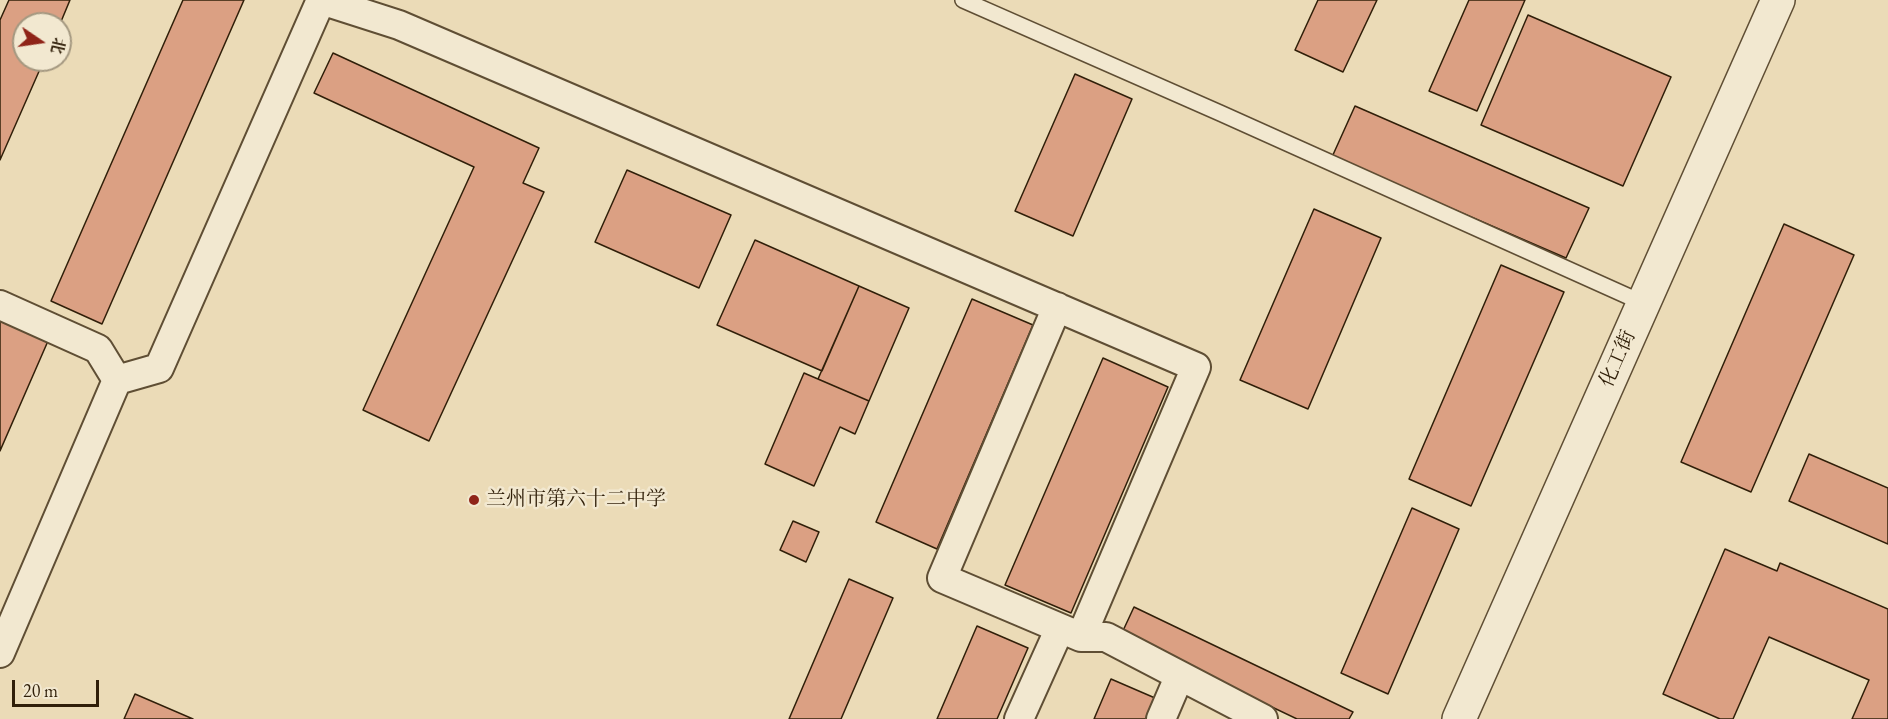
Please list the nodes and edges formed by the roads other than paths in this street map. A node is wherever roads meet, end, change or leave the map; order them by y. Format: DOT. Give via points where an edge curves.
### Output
graph roads {
  1 [pos="963,0"];
  2 [pos="1778,0"];
  3 [pos="1643,303"];
  4 [pos="0,305"];
  5 [pos="1057,307"];
  6 [pos="117,380"];
  7 [pos="1070,633"];
  8 [pos="0,652"];
  9 [pos="1179,677"];
  10 [pos="1019,719"];
  11 [pos="1161,719"];
  12 [pos="1263,719"];
  13 [pos="1459,719"];
  1 -- 3 [label="lane"];
  2 -- 3 [label="street, 化工街"];
  3 -- 13 [label="street, 化工街"];
  4 -- 6 [label="street" via="98,349"];
  5 -- 6 [label="street" via="399,25 321,0 159,368"];
  5 -- 7 [label="street" via="942,578"];
  5 -- 7 [label="street" via="1197,367"];
  6 -- 8 [label="street"];
  7 -- 9 [label="street" via="1106,637"];
  7 -- 10 [label="street"];
  9 -- 11 [label="street"];
  9 -- 12 [label="street"];
}
